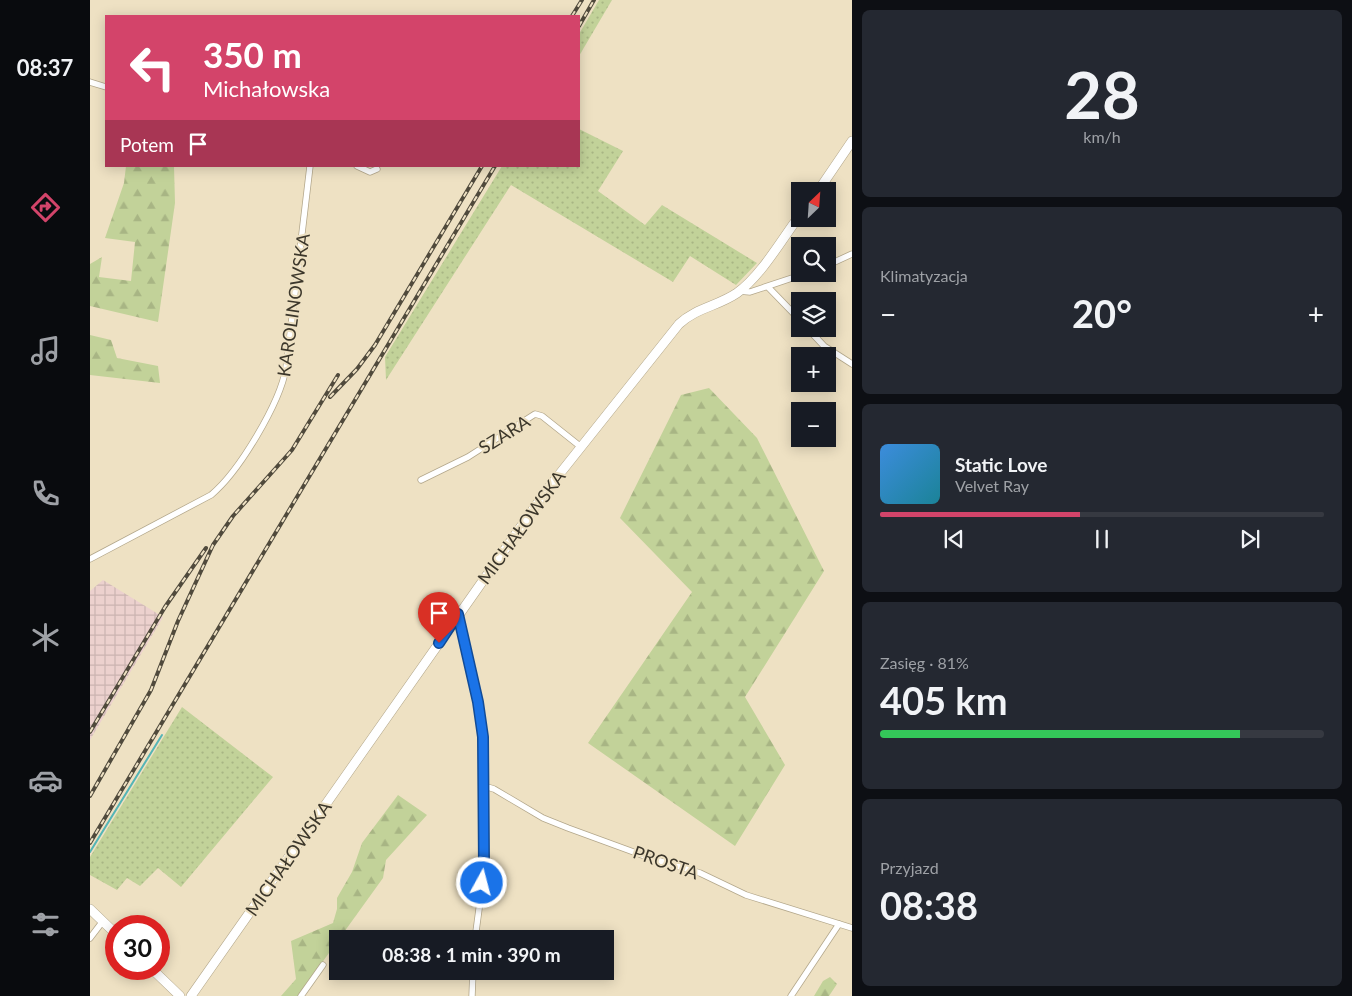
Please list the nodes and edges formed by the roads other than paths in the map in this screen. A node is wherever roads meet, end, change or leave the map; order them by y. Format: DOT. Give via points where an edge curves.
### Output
graph roads {
  1 [pos="90,82"];
  2 [pos="105,87"];
  3 [pos="852,141"];
  4 [pos="310,167"];
  5 [pos="359,167"];
  6 [pos="377,169"];
  7 [pos="824,182"];
  8 [pos="791,227"];
  9 [pos="852,254"];
  10 [pos="836,261"];
  11 [pos="791,279"];
  12 [pos="768,287"];
  13 [pos="739,291"];
  14 [pos="791,311"];
  15 [pos="816,337"];
  16 [pos="852,364"];
  17 [pos="581,447"];
  18 [pos="421,480"];
  19 [pos="90,559"];
  20 [pos="458,614"];
  21 [pos="484,786"];
  22 [pos="90,909"];
  23 [pos="103,921"];
  24 [pos="839,924"];
  25 [pos="852,928"];
  26 [pos="476,930"];
  27 [pos="90,938"];
  28 [pos="323,965"];
  29 [pos="163,980"];
  30 [pos="473,980"];
  31 [pos="180,996"];
  32 [pos="191,996"];
  33 [pos="301,996"];
  34 [pos="472,996"];
  35 [pos="791,996"];
  1 -- 2 [label="street"];
  3 -- 7 [label="street"];
  4 -- 19 [label="street, KAROLINOWSKA" via="286,368 280,394 223,486"];
  5 -- 6 [label="street" via="370,172"];
  8 -- 13 [label="street, MICHAŁOWSKA"];
  9 -- 10 [label="street"];
  11 -- 12 [label="street"];
  12 -- 13 [label="street"];
  12 -- 14 [label="street"];
  13 -- 17 [label="street, MICHAŁOWSKA" via="697,311 679,324"];
  15 -- 16 [label="street"];
  17 -- 18 [label="street, SZARA" via="535,414 468,456"];
  17 -- 20 [label="street, MICHAŁOWSKA"];
  20 -- 21 [label="street" via="478,702"];
  20 -- 32 [label="street, MICHAŁOWSKA"];
  21 -- 24 [label="street, PROSTA" via="568,828 700,873 746,895"];
  21 -- 26 [label="street" via="484,864"];
  22 -- 23 [label="street"];
  23 -- 27 [label="street"];
  24 -- 25 [label="street, PROSTA"];
  24 -- 35 [label="street"];
  28 -- 33 [label="street"];
  29 -- 31 [label="street"];
  30 -- 34 [label="street"];
}
